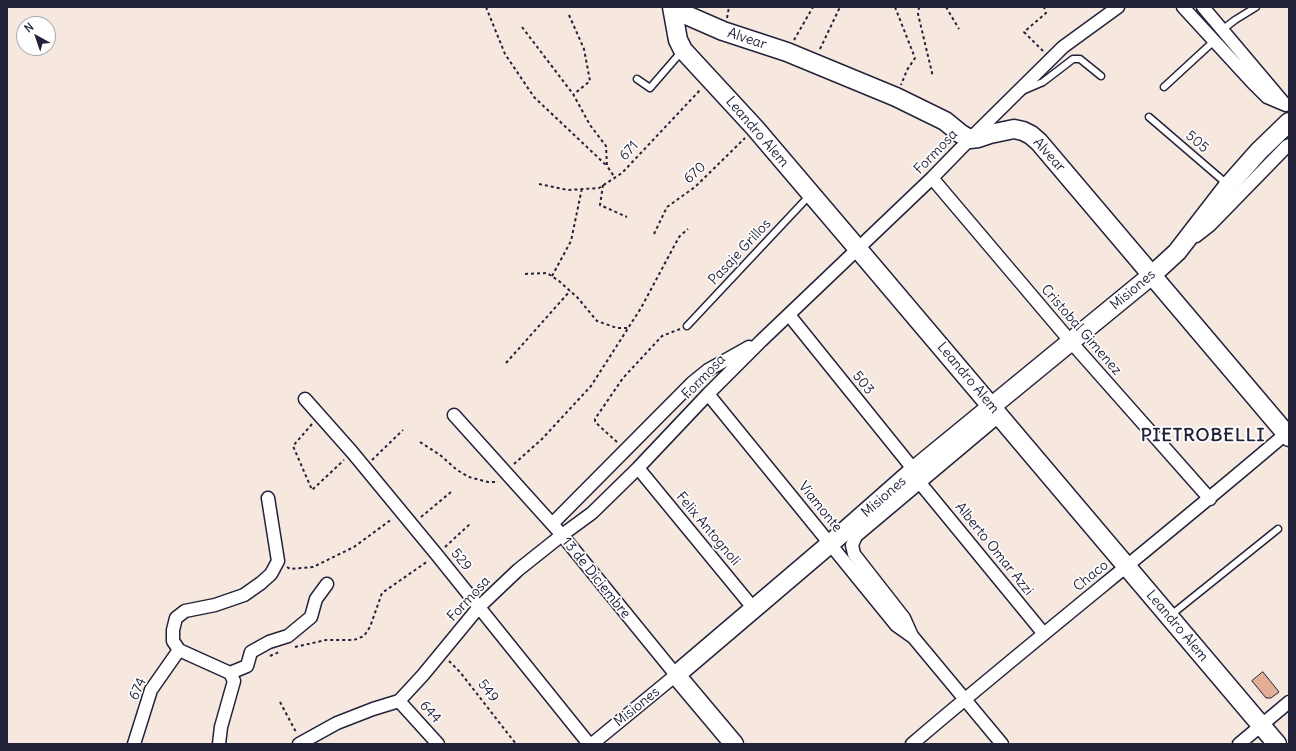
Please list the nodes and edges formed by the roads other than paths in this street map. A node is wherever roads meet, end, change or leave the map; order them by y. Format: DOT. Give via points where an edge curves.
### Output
graph roads {
  1 [pos="672,7"];
  2 [pos="1118,7"];
  3 [pos="1183,7"];
  4 [pos="1202,7"];
  5 [pos="1256,7"];
  6 [pos="1222,30"];
  7 [pos="1214,41"];
  8 [pos="683,50"];
  9 [pos="1102,76"];
  10 [pos="637,79"];
  11 [pos="1164,87"];
  12 [pos="1017,92"];
  13 [pos="1288,112"];
  14 [pos="1149,117"];
  15 [pos="970,139"];
  16 [pos="1289,145"];
  17 [pos="932,178"];
  18 [pos="1228,186"];
  19 [pos="812,194"];
  20 [pos="858,249"];
  21 [pos="1177,252"];
  22 [pos="1152,275"];
  23 [pos="789,314"];
  24 [pos="687,326"];
  25 [pos="761,341"];
  26 [pos="1071,342"];
  27 [pos="708,394"];
  28 [pos="305,399"];
  29 [pos="996,411"];
  30 [pos="454,415"];
  31 [pos="1288,434"];
  32 [pos="638,468"];
  33 [pos="917,476"];
  34 [pos="268,498"];
  35 [pos="1210,499"];
  36 [pos="552,524"];
  37 [pos="1278,529"];
  38 [pos="562,535"];
  39 [pos="830,543"];
  40 [pos="852,545"];
  41 [pos="1127,566"];
  42 [pos="327,584"];
  43 [pos="479,607"];
  44 [pos="754,609"];
  45 [pos="1169,616"];
  46 [pos="1044,634"];
  47 [pos="913,637"];
  48 [pos="179,650"];
  49 [pos="230,673"];
  50 [pos="676,675"];
  51 [pos="964,699"];
  52 [pos="399,701"];
  53 [pos="1289,702"];
  54 [pos="1261,725"];
  55 [pos="300,743"];
  56 [pos="134,744"];
  57 [pos="219,744"];
  58 [pos="438,744"];
  59 [pos="590,744"];
  60 [pos="734,744"];
  61 [pos="912,744"];
  62 [pos="1002,744"];
  63 [pos="1239,744"];
  64 [pos="1277,744"];
  1 -- 8 [label="street, Leandro Alem" via="678,40"];
  1 -- 15 [label="street, Alvear" via="723,31 787,52 896,97 945,121"];
  2 -- 12 [label="street, Formosa" via="1063,46"];
  3 -- 7 [label="street"];
  4 -- 6 [label="street"];
  5 -- 6 [label="lane"];
  6 -- 13 [label="street"];
  7 -- 11 [label="lane"];
  7 -- 13 [label="street" via="1267,97"];
  8 -- 10 [label="lane" via="650,88"];
  8 -- 19 [label="street, Leandro Alem"];
  9 -- 12 [label="lane" via="1080,59 1074,60 1042,82"];
  12 -- 15 [label="street, Formosa"];
  13 -- 18 [label="street, Misiones" via="1259,151"];
  14 -- 18 [label="lane, 505"];
  15 -- 17 [label="street, Formosa"];
  15 -- 22 [label="street, Alvear" via="1014,129 1031,135"];
  16 -- 21 [label="street, Misiones" via="1210,225"];
  17 -- 20 [label="street, Formosa"];
  17 -- 26 [label="street, Cristobal Gimenez"];
  18 -- 21 [label="street, Misiones"];
  19 -- 20 [label="street, Leandro Alem"];
  19 -- 24 [label="lane, Pasaje Grillos"];
  20 -- 23 [label="street, Formosa"];
  20 -- 29 [label="street, Leandro Alem"];
  21 -- 22 [label="street, Misiones"];
  22 -- 26 [label="street, Misiones"];
  22 -- 31 [label="street, Alvear"];
  23 -- 25 [label="street, Formosa"];
  23 -- 33 [label="street, 503"];
  25 -- 27 [label="street, Formosa"];
  25 -- 36 [label="street" via="708,370 692,383"];
  26 -- 29 [label="street, Misiones"];
  26 -- 35 [label="street, Cristobal Gimenez"];
  27 -- 32 [label="street, Formosa"];
  27 -- 39 [label="street, Viamonte"];
  28 -- 43 [label="street, 529" via="352,452"];
  29 -- 33 [label="street, Misiones"];
  29 -- 41 [label="street, Leandro Alem"];
  30 -- 36 [label="street, 13 de Diciembre"];
  31 -- 35 [label="street, Chaco"];
  32 -- 38 [label="street, Formosa" via="592,513"];
  32 -- 44 [label="street, Felix Antognoli"];
  33 -- 39 [label="street, Misiones"];
  33 -- 40 [label="street, Misiones" via="856,536"];
  33 -- 46 [label="street, Alberto Omar Azzi"];
  34 -- 48 [label="street" via="278,561 271,574 244,595 215,605 185,611 176,618 172,630 173,641"];
  35 -- 41 [label="street, Chaco"];
  36 -- 38 [label="street, 13 de Diciembre"];
  37 -- 45 [label="lane"];
  38 -- 43 [label="street, Formosa" via="518,570"];
  38 -- 50 [label="street, 13 de Diciembre"];
  39 -- 44 [label="street, Misiones"];
  39 -- 47 [label="street, Viamonte" via="896,625"];
  40 -- 47 [label="street, Viamonte" via="854,554 904,618"];
  41 -- 45 [label="street, Leandro Alem"];
  41 -- 46 [label="street, Chaco"];
  42 -- 49 [label="street" via="316,598 311,617 288,636 269,642 251,652 247,666"];
  43 -- 52 [label="street, Formosa"];
  43 -- 59 [label="street, 529"];
  44 -- 50 [label="street, Misiones"];
  45 -- 54 [label="street, Leandro Alem"];
  46 -- 51 [label="street, Chaco"];
  47 -- 51 [label="street, Viamonte"];
  48 -- 49 [label="street"];
  48 -- 56 [label="street, 674" via="151,690"];
  49 -- 57 [label="street" via="234,681"];
  50 -- 59 [label="street, Misiones"];
  50 -- 60 [label="street, 13 de Diciembre"];
  51 -- 61 [label="street, Chaco"];
  51 -- 62 [label="street, Viamonte"];
  52 -- 55 [label="street" via="337,723"];
  52 -- 58 [label="street, 644"];
  53 -- 54 [label="street"];
  54 -- 63 [label="street"];
  54 -- 64 [label="street, Leandro Alem"];
}
